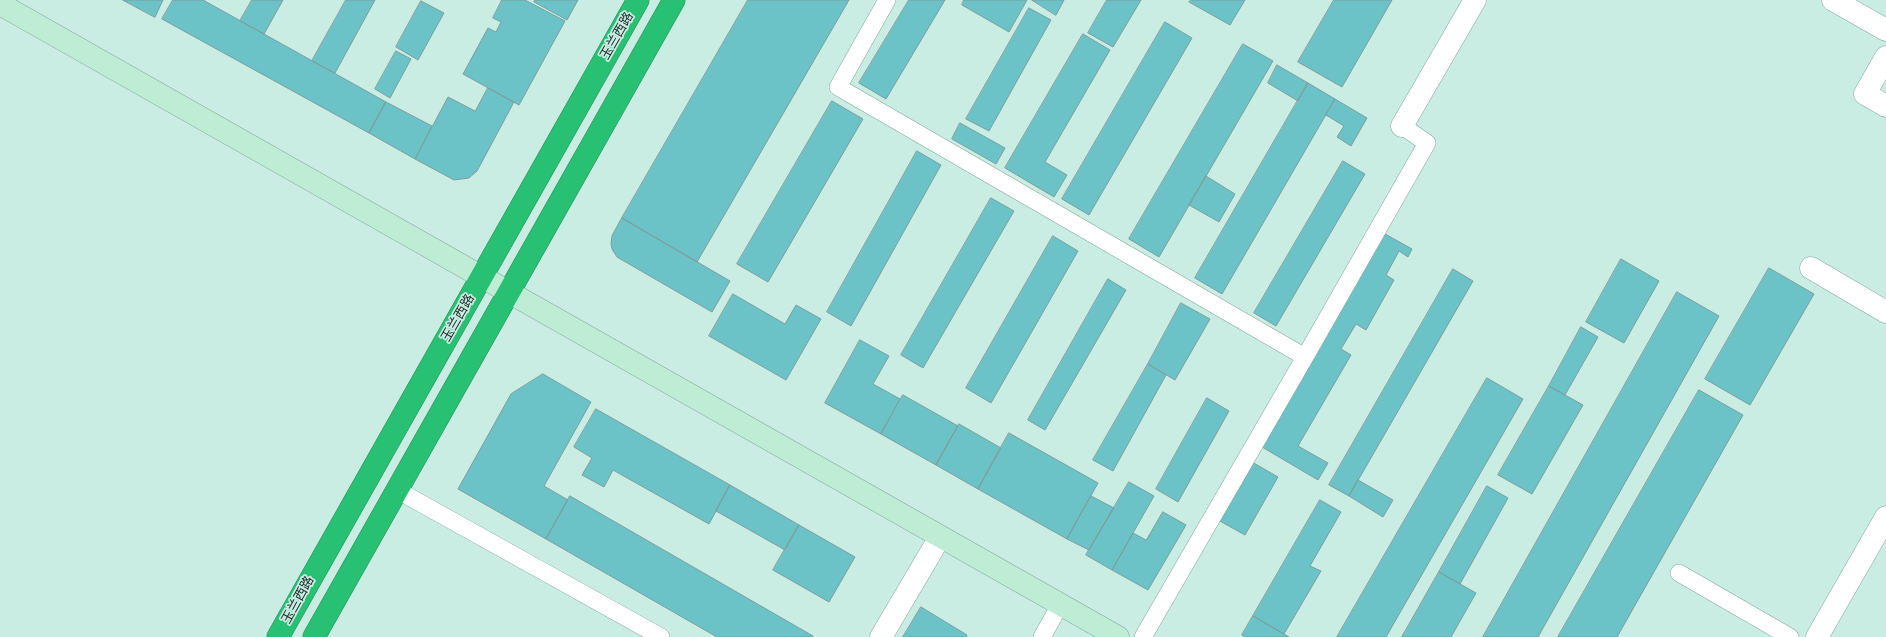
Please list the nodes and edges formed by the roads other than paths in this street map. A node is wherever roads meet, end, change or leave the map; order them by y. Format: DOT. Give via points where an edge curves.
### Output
graph roads {
  1 [pos="638,0"];
  2 [pos="674,0"];
  3 [pos="887,0"];
  4 [pos="1475,0"];
  5 [pos="1833,0"];
  6 [pos="0,4"];
  7 [pos="1886,30"];
  8 [pos="1886,57"];
  9 [pos="1886,106"];
  10 [pos="1402,126"];
  11 [pos="1811,268"];
  12 [pos="482,277"];
  13 [pos="509,292"];
  14 [pos="1886,312"];
  15 [pos="1305,357"];
  16 [pos="397,490"];
  17 [pos="1886,517"];
  18 [pos="940,537"];
  19 [pos="1679,573"];
  20 [pos="1060,605"];
  21 [pos="278,637"];
  22 [pos="314,637"];
  23 [pos="661,637"];
  24 [pos="881,637"];
  25 [pos="1042,637"];
  26 [pos="1118,637"];
  27 [pos="1143,637"];
  28 [pos="1790,637"];
  29 [pos="1817,637"];
  1 -- 12 [label="highway, 玉兰西路"];
  2 -- 13 [label="highway"];
  3 -- 15 [label="lane" via="838,87"];
  4 -- 10 [label="street"];
  5 -- 7 [label="street"];
  6 -- 12 [label="street"];
  8 -- 9 [label="street" via="1865,94"];
  10 -- 15 [label="lane" via="1427,143"];
  11 -- 14 [label="street"];
  12 -- 13 [label="street"];
  12 -- 21 [label="highway, 玉兰西路"];
  13 -- 16 [label="highway"];
  13 -- 18 [label="street"];
  15 -- 27 [label="lane"];
  16 -- 22 [label="highway"];
  16 -- 23 [label="lane"];
  17 -- 29 [label="street"];
  18 -- 20 [label="street"];
  18 -- 24 [label="street"];
  19 -- 28 [label="lane"];
  20 -- 25 [label="lane"];
  20 -- 26 [label="street"];
}
